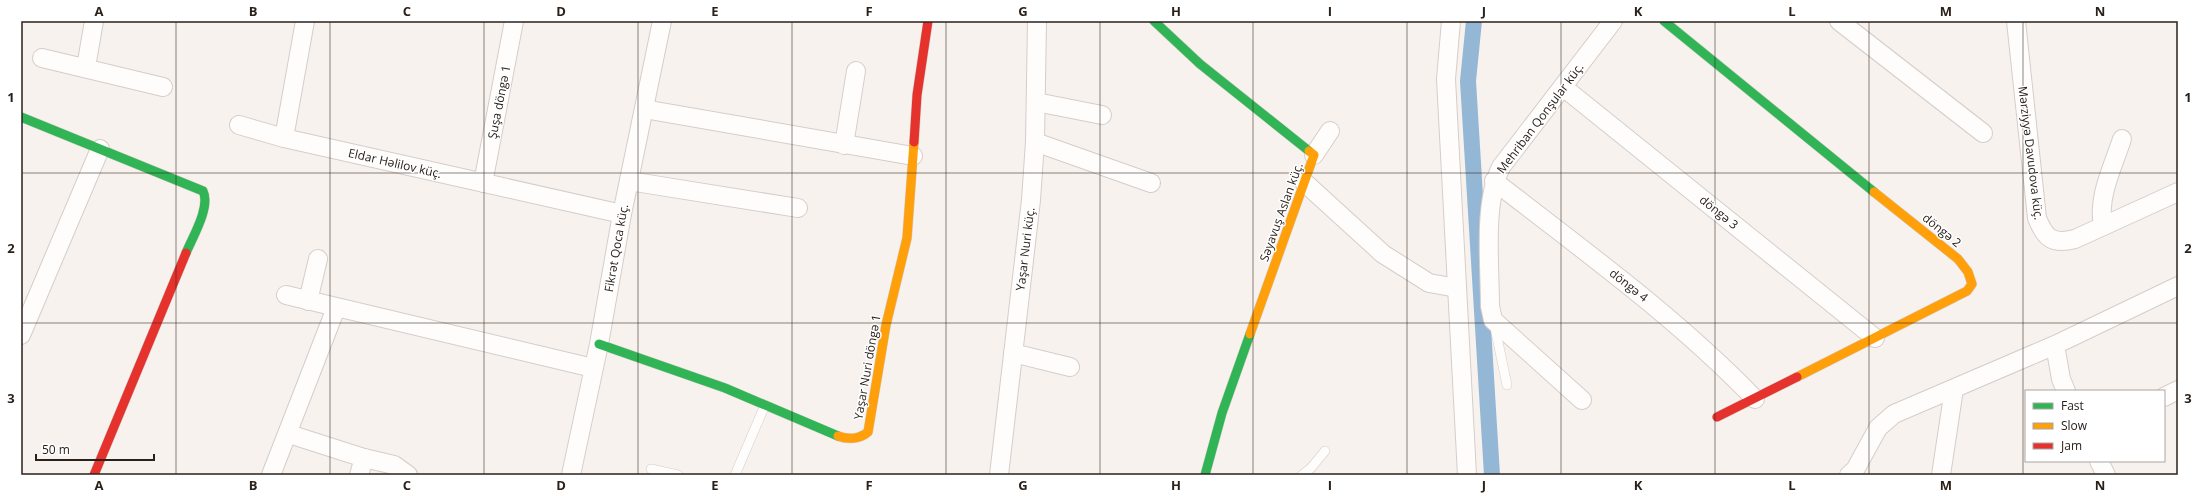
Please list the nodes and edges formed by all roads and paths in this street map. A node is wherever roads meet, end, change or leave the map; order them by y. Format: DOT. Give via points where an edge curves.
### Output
graph roads {
  1 [pos="94,21"];
  2 [pos="306,21"];
  3 [pos="514,21"];
  4 [pos="662,21"];
  5 [pos="928,21"];
  6 [pos="1037,21"];
  7 [pos="1154,21"];
  8 [pos="1451,21"];
  9 [pos="1613,21"];
  10 [pos="1664,21"];
  11 [pos="1839,21"];
  12 [pos="2016,21"];
  13 [pos="42,58"];
  14 [pos="86,67"];
  15 [pos="856,71"];
  16 [pos="163,87"];
  17 [pos="1563,87"];
  18 [pos="1036,102"];
  19 [pos="644,109"];
  20 [pos="1102,116"];
  21 [pos="21,117"];
  22 [pos="239,125"];
  23 [pos="1330,131"];
  24 [pos="1983,134"];
  25 [pos="284,138"];
  26 [pos="2122,139"];
  27 [pos="1035,142"];
  28 [pos="844,145"];
  29 [pos="100,149"];
  30 [pos="1314,155"];
  31 [pos="913,156"];
  32 [pos="629,180"];
  33 [pos="1494,181"];
  34 [pos="1304,182"];
  35 [pos="483,183"];
  36 [pos="1151,183"];
  37 [pos="2178,192"];
  38 [pos="798,208"];
  39 [pos="622,214"];
  40 [pos="2103,226"];
  41 [pos="318,259"];
  42 [pos="2178,286"];
  43 [pos="1457,288"];
  44 [pos="286,295"];
  45 [pos="308,301"];
  46 [pos="336,308"];
  47 [pos="1493,320"];
  48 [pos="21,335"];
  49 [pos="1875,338"];
  50 [pos="599,344"];
  51 [pos="2055,345"];
  52 [pos="1013,353"];
  53 [pos="1070,367"];
  54 [pos="593,368"];
  55 [pos="1507,385"];
  56 [pos="1954,389"];
  57 [pos="2066,390"];
  58 [pos="2178,390"];
  59 [pos="2165,396"];
  60 [pos="1755,399"];
  61 [pos="1582,400"];
  62 [pos="765,404"];
  63 [pos="1717,417"];
  64 [pos="289,434"];
  65 [pos="1325,451"];
  66 [pos="364,458"];
  67 [pos="2100,462"];
  68 [pos="651,469"];
  69 [pos="94,475"];
  70 [pos="272,475"];
  71 [pos="358,475"];
  72 [pos="408,475"];
  73 [pos="571,475"];
  74 [pos="678,475"];
  75 [pos="735,475"];
  76 [pos="999,475"];
  77 [pos="1205,475"];
  78 [pos="1302,475"];
  79 [pos="1467,475"];
  80 [pos="1849,475"];
  81 [pos="1941,475"];
  82 [pos="2106,475"];
  1 -- 14 [label="street"];
  2 -- 25 [label="street"];
  3 -- 35 [label="street, Şuşa döngə 1"];
  4 -- 19 [label="street, Fikrət Qoca küç."];
  5 -- 31 [label="street, Yaşar Nuri döngə 1" via="917,95"];
  6 -- 18 [label="street, Yaşar Nuri küç."];
  7 -- 30 [label="street, Səyavuş Aslan küç." via="1200,64"];
  8 -- 43 [label="street" via="1446,79"];
  9 -- 17 [label="street, Mehriban Qonşular küç."];
  10 -- 49 [label="street, döngə 2" via="1831,158 1939,242 1968,272 1972,284 1967,291"];
  11 -- 24 [label="street"];
  12 -- 40 [label="street, Mərziyyə Davudova küç." via="2038,218 2042,230 2050,239 2063,242 2075,240"];
  13 -- 14 [label="street"];
  14 -- 16 [label="street"];
  15 -- 28 [label="street"];
  17 -- 33 [label="street, Mehriban Qonşular küç." via="1501,167"];
  17 -- 49 [label="street, döngə 3"];
  18 -- 20 [label="street"];
  18 -- 27 [label="street, Yaşar Nuri küç."];
  19 -- 28 [label="street"];
  19 -- 32 [label="street, Fikrət Qoca küç."];
  21 -- 29 [label="street"];
  22 -- 25 [label="street, Eldar Həlilov küç."];
  23 -- 30 [label="street"];
  25 -- 35 [label="street, Eldar Həlilov küç."];
  26 -- 40 [label="street" via="2101,201"];
  27 -- 36 [label="street"];
  27 -- 52 [label="street, Yaşar Nuri küç." via="1031,200"];
  28 -- 31 [label="street"];
  29 -- 48 [label="street"];
  29 -- 69 [label="street" via="203,191 206,197 205,207"];
  30 -- 34 [label="street, Səyavuş Aslan küç."];
  31 -- 62 [label="street, Yaşar Nuri döngə 1" via="907,238 886,325 868,432 862,437 844,438"];
  32 -- 38 [label="street"];
  32 -- 39 [label="street, Fikrət Qoca küç."];
  33 -- 47 [label="street, Mehriban Qonşular küç." via="1491,199 1490,306"];
  33 -- 60 [label="street, döngə 4" via="1674,321 1707,350"];
  34 -- 43 [label="street" via="1384,254 1430,283"];
  34 -- 77 [label="street, Səyavuş Aslan küç." via="1222,412"];
  35 -- 39 [label="street, Eldar Həlilov küç."];
  37 -- 40 [label="street, Mərziyyə Davudova küç."];
  39 -- 50 [label="street, Fikrət Qoca küç."];
  41 -- 45 [label="street"];
  42 -- 51 [label="street"];
  43 -- 79 [label="street"];
  44 -- 45 [label="street"];
  45 -- 46 [label="street"];
  46 -- 54 [label="street"];
  46 -- 64 [label="street"];
  47 -- 55 [label="lane"];
  47 -- 61 [label="street"];
  49 -- 60 [label="street, döngə 2"];
  50 -- 54 [label="street, Fikrət Qoca küç."];
  50 -- 62 [label="street, Yaşar Nuri döngə 1"];
  51 -- 56 [label="street"];
  51 -- 57 [label="street"];
  52 -- 53 [label="street"];
  52 -- 76 [label="street, Yaşar Nuri küç."];
  54 -- 73 [label="street, Fikrət Qoca küç."];
  56 -- 80 [label="street" via="1894,414 1878,428"];
  56 -- 81 [label="street"];
  58 -- 59 [label="street"];
  60 -- 63 [label="street, döngə 2"];
  62 -- 75 [label="lane"];
  64 -- 66 [label="street"];
  64 -- 70 [label="street"];
  65 -- 78 [label="lane"];
  66 -- 71 [label="street"];
  66 -- 72 [label="street" via="394,465"];
  67 -- 82 [label="street"];
  68 -- 74 [label="lane"];
}
